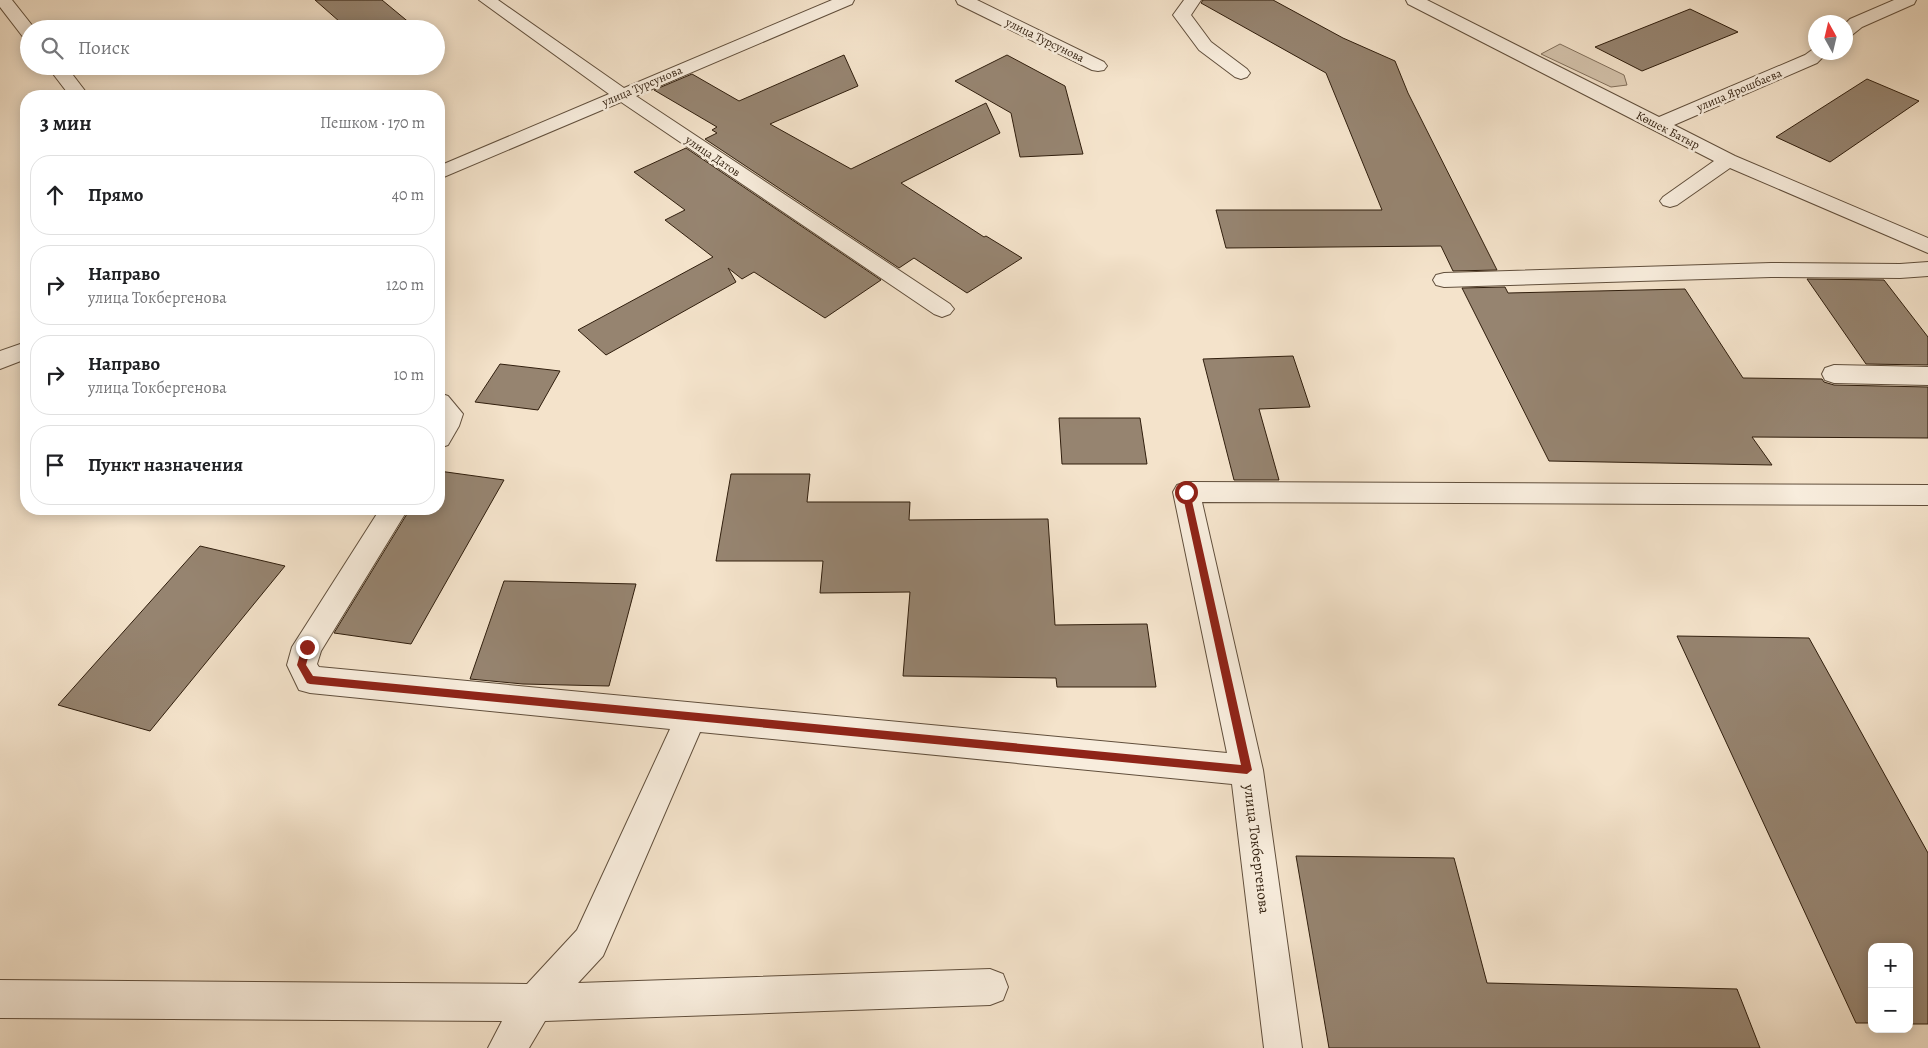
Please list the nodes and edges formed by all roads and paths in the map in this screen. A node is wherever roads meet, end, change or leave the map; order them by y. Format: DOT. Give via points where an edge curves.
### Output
graph roads {
  1 [pos="3,0"];
  2 [pos="487,0"];
  3 [pos="846,0"];
  4 [pos="964,0"];
  5 [pos="1193,0"];
  6 [pos="1414,0"];
  7 [pos="1908,0"];
  8 [pos="20,21"];
  9 [pos="1853,25"];
  10 [pos="1809,60"];
  11 [pos="1098,66"];
  12 [pos="1241,73"];
  13 [pos="63,75"];
  14 [pos="75,90"];
  15 [pos="621,94"];
  16 [pos="1657,125"];
  17 [pos="1728,160"];
  18 [pos="445,170"];
  19 [pos="1670,201"];
  20 [pos="1928,246"];
  21 [pos="1928,269"];
  22 [pos="1444,280"];
  23 [pos="942,309"];
  24 [pos="20,353"];
  25 [pos="0,361"];
  26 [pos="1834,374"];
  27 [pos="1928,376"];
  28 [pos="445,409"];
  29 [pos="445,428"];
  30 [pos="1926,498"];
  31 [pos="390,515"];
  32 [pos="691,716"];
  33 [pos="1247,770"];
  34 [pos="990,987"];
  35 [pos="0,999"];
  36 [pos="535,1003"];
  37 [pos="507,1048"];
  38 [pos="1283,1048"];
  1 -- 8 [label="street"];
  2 -- 15 [label="street, улица Датов"];
  3 -- 15 [label="street, улица Турсунова"];
  4 -- 11 [label="street, улица Турсунова"];
  5 -- 12 [label="street" via="1182,15 1205,46"];
  6 -- 16 [label="street, Көшек Батыр"];
  7 -- 9 [label="street"];
  10 -- 16 [label="street, улица Ярошбаева"];
  13 -- 14 [label="street"];
  15 -- 18 [label="street, улица Турсунова"];
  15 -- 23 [label="street, улица Датов"];
  16 -- 17 [label="street, Көшек Батыр"];
  17 -- 19 [label="street"];
  17 -- 20 [label="street, Көшек Батыр"];
  21 -- 22 [label="street" via="1771,270"];
  24 -- 25 [label="street"];
  26 -- 27 [label="street"];
  28 -- 29 [label="street" via="450,414"];
  30 -- 33 [label="street" via="1186,492"];
  31 -- 32 [label="street, улица Токбергенова" via="307,647 302,665 310,680"];
  32 -- 33 [label="street, улица Токбергенова"];
  32 -- 36 [label="street" via="590,943"];
  33 -- 38 [label="street, улица Токбергенова"];
  34 -- 36 [label="street"];
  35 -- 36 [label="street"];
  36 -- 37 [label="street"];
}
